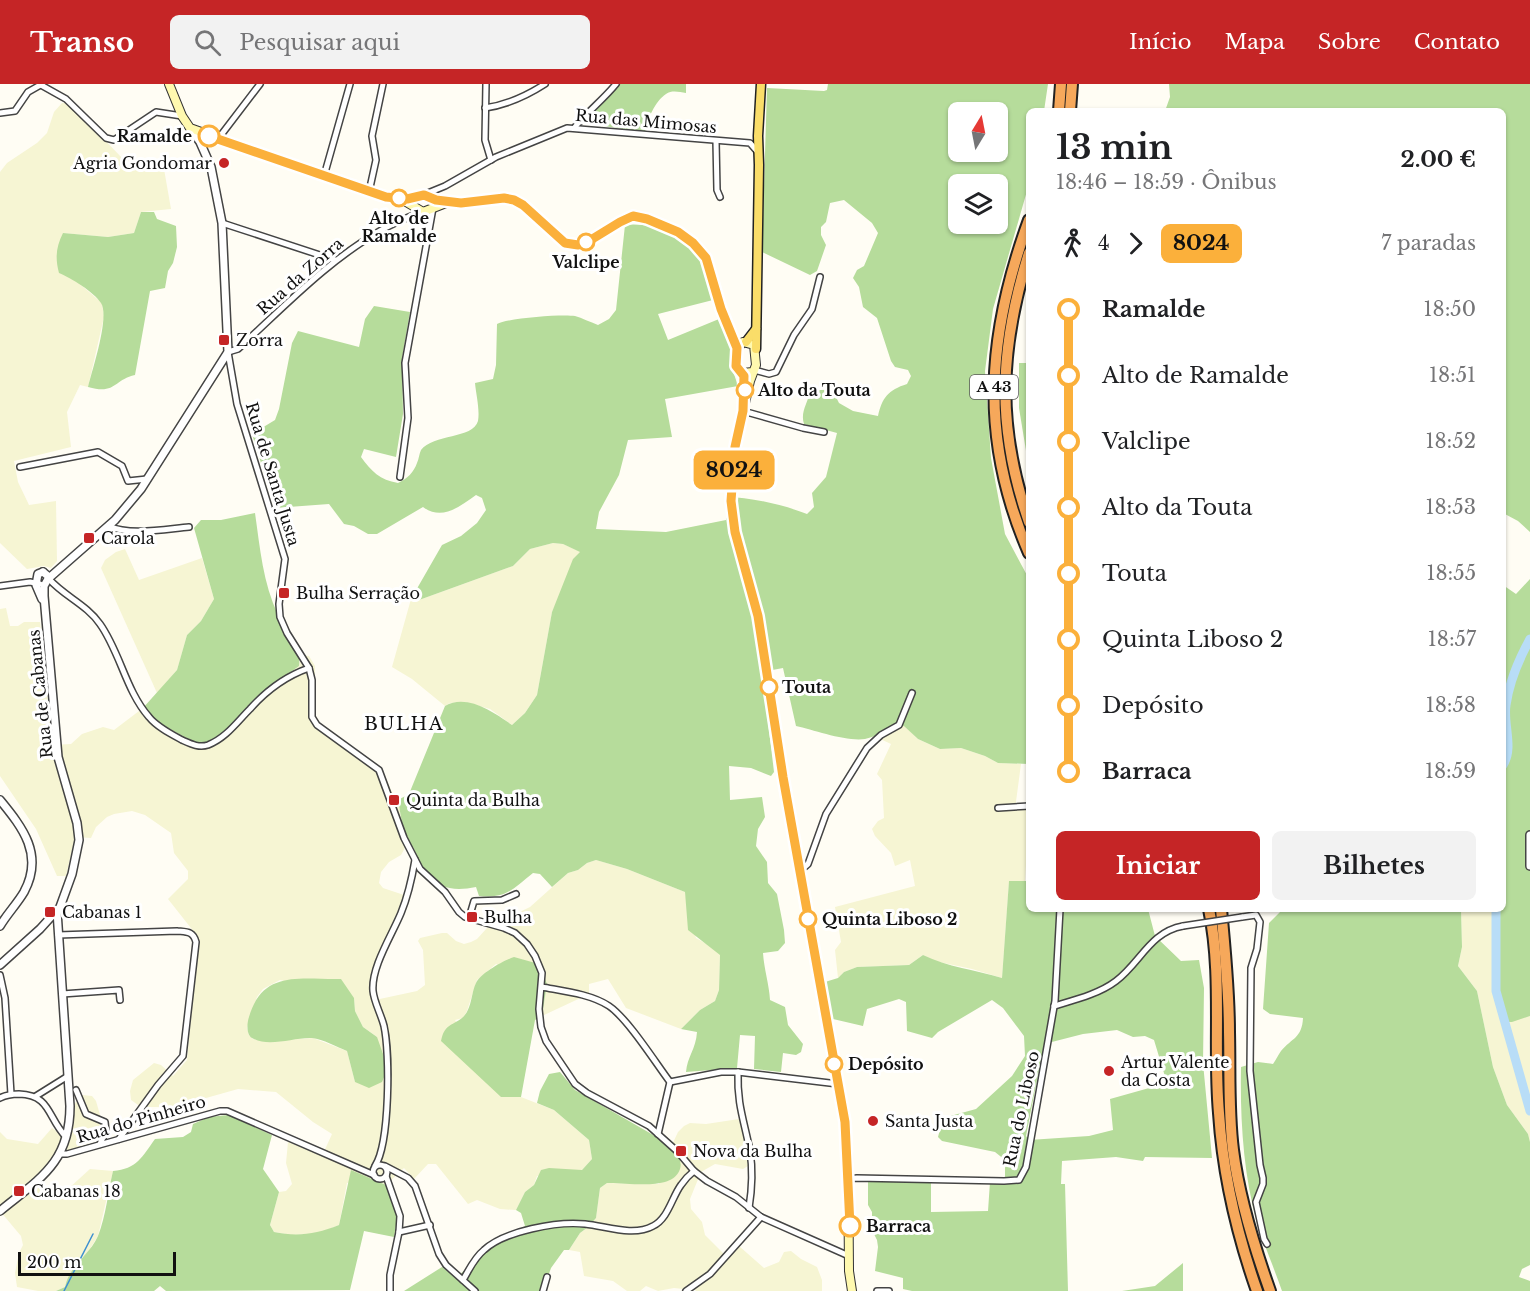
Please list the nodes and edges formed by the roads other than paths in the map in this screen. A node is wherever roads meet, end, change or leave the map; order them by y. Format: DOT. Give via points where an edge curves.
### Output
graph roads {
  1 [pos="41,84"];
  2 [pos="169,84"];
  3 [pos="260,84"];
  4 [pos="350,84"];
  5 [pos="383,84"];
  6 [pos="486,84"];
  7 [pos="545,84"];
  8 [pos="616,84"];
  9 [pos="761,84"];
  10 [pos="1061,84"];
  11 [pos="1072,84"];
  12 [pos="485,108"];
  13 [pos="1059,108"];
  14 [pos="1070,108"];
  15 [pos="0,113"];
  16 [pos="182,116"];
  17 [pos="575,127"];
  18 [pos="190,128"];
  19 [pos="758,132"];
  20 [pos="218,139"];
  21 [pos="716,141"];
  22 [pos="750,143"];
  23 [pos="758,151"];
  24 [pos="491,159"];
  25 [pos="759,165"];
  26 [pos="324,176"];
  27 [pos="445,186"];
  28 [pos="369,192"];
  29 [pos="720,197"];
  30 [pos="395,198"];
  31 [pos="450,203"];
  32 [pos="427,209"];
  33 [pos="222,223"];
  34 [pos="1026,229"];
  35 [pos="335,260"];
  36 [pos="1026,264"];
  37 [pos="820,277"];
  38 [pos="727,323"];
  39 [pos="756,329"];
  40 [pos="744,342"];
  41 [pos="737,348"];
  42 [pos="756,349"];
  43 [pos="228,352"];
  44 [pos="754,371"];
  45 [pos="742,373"];
  46 [pos="743,411"];
  47 [pos="824,432"];
  48 [pos="20,467"];
  49 [pos="400,477"];
  50 [pos="147,479"];
  51 [pos="1026,511"];
  52 [pos="109,526"];
  53 [pos="189,527"];
  54 [pos="1026,545"];
  55 [pos="42,581"];
  56 [pos="0,586"];
  57 [pos="309,668"];
  58 [pos="912,693"];
  59 [pos="0,800"];
  60 [pos="1026,806"];
  61 [pos="998,808"];
  62 [pos="1530,835"];
  63 [pos="415,858"];
  64 [pos="1530,866"];
  65 [pos="800,871"];
  66 [pos="516,894"];
  67 [pos="57,911"];
  68 [pos="1060,912"];
  69 [pos="1209,912"];
  70 [pos="1221,912"];
  71 [pos="469,918"];
  72 [pos="0,926"];
  73 [pos="40,929"];
  74 [pos="58,935"];
  75 [pos="0,965"];
  76 [pos="0,975"];
  77 [pos="542,987"];
  78 [pos="62,994"];
  79 [pos="120,1000"];
  80 [pos="1054,1006"];
  81 [pos="738,1072"];
  82 [pos="68,1076"];
  83 [pos="670,1082"];
  84 [pos="838,1084"];
  85 [pos="75,1090"];
  86 [pos="10,1094"];
  87 [pos="36,1096"];
  88 [pos="0,1098"];
  89 [pos="658,1134"];
  90 [pos="67,1137"];
  91 [pos="119,1139"];
  92 [pos="100,1144"];
  93 [pos="61,1154"];
  94 [pos="380,1154"];
  95 [pos="384,1166"];
  96 [pos="375,1167"];
  97 [pos="360,1170"];
  98 [pos="694,1171"];
  99 [pos="386,1176"];
  100 [pos="404,1176"];
  101 [pos="376,1177"];
  102 [pos="848,1179"];
  103 [pos="389,1188"];
  104 [pos="749,1208"];
  105 [pos="0,1211"];
  106 [pos="761,1217"];
  107 [pos="430,1225"];
  108 [pos="399,1232"];
  109 [pos="1267,1244"];
  110 [pos="849,1256"];
  111 [pos="547,1277"];
  112 [pos="850,1277"];
  113 [pos="463,1280"];
  114 [pos="390,1291"];
  115 [pos="475,1291"];
  116 [pos="543,1291"];
  117 [pos="686,1291"];
  118 [pos="852,1291"];
  119 [pos="857,1291"];
  120 [pos="877,1291"];
  121 [pos="889,1291"];
  122 [pos="1257,1291"];
  123 [pos="1270,1291"];
  1 -- 15 [label="street" via="28,92 15,111"];
  1 -- 16 [label="street" via="66,99 106,138 114,140 156,112"];
  2 -- 16 [label="main road"];
  3 -- 20 [label="street"];
  4 -- 26 [label="street"];
  5 -- 28 [label="street" via="372,136 376,160"];
  6 -- 12 [label="street"];
  7 -- 12 [label="street" via="496,107"];
  8 -- 17 [label="street"];
  9 -- 19 [label="main road"];
  10 -- 13 [label="highway"];
  11 -- 14 [label="highway"];
  12 -- 24 [label="street" via="485,140"];
  16 -- 18 [label="main road"];
  17 -- 21 [label="street, Rua das Mimosas"];
  17 -- 24 [label="street, Rua das Mimosas"];
  18 -- 20 [label="main road"];
  18 -- 33 [label="street" via="211,167"];
  19 -- 22 [label="street"];
  19 -- 23 [label="main road"];
  19 -- 25 [label="main road" via="762,135"];
  20 -- 26 [label="main road"];
  21 -- 22 [label="street, Rua das Mimosas"];
  21 -- 29 [label="street"];
  22 -- 23 [label="street"];
  23 -- 25 [label="main road"];
  24 -- 27 [label="street, Rua das Mimosas"];
  25 -- 39 [label="main road"];
  26 -- 28 [label="main road"];
  27 -- 31 [label="street" via="442,195"];
  27 -- 32 [label="street, Rua das Mimosas"];
  27 -- 32 [label="street, Rua das Mimosas"];
  28 -- 30 [label="main road"];
  30 -- 32 [label="main road"];
  30 -- 32 [label="main road"];
  31 -- 32 [label="main road"];
  31 -- 38 [label="main road" via="514,200 565,243 578,245 633,216 678,232 706,258"];
  32 -- 35 [label="street, Rua da Zorra" via="363,240"];
  32 -- 49 [label="street" via="405,363 408,418"];
  33 -- 35 [label="street"];
  33 -- 43 [label="street"];
  34 -- 54 [label="highway, A 43" via="1006,291 994,378 996,428 1004,476"];
  35 -- 43 [label="street, Rua da Zorra" via="238,349"];
  36 -- 51 [label="highway, A 43" via="1011,322 1004,384 1011,454"];
  37 -- 44 [label="street" via="812,309 777,370 771,374"];
  38 -- 40 [label="main road"];
  38 -- 41 [label="main road"];
  39 -- 40 [label="main road"];
  39 -- 42 [label="main road"];
  40 -- 41 [label="main road"];
  40 -- 42 [label="main road"];
  41 -- 45 [label="main road" via="736,366"];
  42 -- 44 [label="main road"];
  43 -- 50 [label="street"];
  43 -- 57 [label="street, Rua de Santa Justa" via="237,404 285,559 280,617"];
  44 -- 45 [label="main road"];
  44 -- 46 [label="main road"];
  45 -- 46 [label="main road"];
  46 -- 47 [label="street"];
  46 -- 65 [label="main road" via="735,447 731,501 735,532 758,616"];
  48 -- 50 [label="street" via="98,452 122,466 128,481"];
  50 -- 52 [label="street"];
  52 -- 53 [label="street" via="151,531"];
  52 -- 55 [label="street"];
  55 -- 56 [label="street"];
  55 -- 57 [label="street" via="91,612 108,636 149,717 192,744 208,745 238,724 262,697 289,676"];
  55 -- 67 [label="street, Rua de Cabanas" via="58,757 79,840 69,884"];
  57 -- 63 [label="street" via="312,717 332,738 379,770"];
  58 -- 65 [label="street" via="899,725 867,747 826,813 808,864"];
  59 -- 72 [label="street" via="21,826 32,862 24,892"];
  60 -- 61 [label="street"];
  62 -- 64 [label="street"];
  63 -- 71 [label="street" via="420,869"];
  63 -- 94 [label="street" via="407,897 375,976 373,991 387,1049 388,1102"];
  65 -- 84 [label="main road"];
  66 -- 71 [label="street" via="502,900 474,901"];
  67 -- 73 [label="street, Rua de Cabanas"];
  67 -- 74 [label="street"];
  68 -- 80 [label="street, Rua do Liboso"];
  69 -- 122 [label="highway" via="1223,1152 1244,1252"];
  70 -- 123 [label="highway" via="1233,1151 1255,1249"];
  71 -- 77 [label="street" via="504,928 527,944 542,973"];
  73 -- 74 [label="street"];
  73 -- 75 [label="street, Rua de Cabanas"];
  74 -- 78 [label="street"];
  74 -- 91 [label="street" via="177,931 194,935 183,1056"];
  76 -- 86 [label="street" via="5,998"];
  77 -- 83 [label="street" via="607,1005 620,1015"];
  77 -- 89 [label="street" via="541,1026 575,1084"];
  78 -- 79 [label="street" via="119,990"];
  78 -- 82 [label="street"];
  80 -- 102 [label="street, Rua do Liboso" via="1026,1167 1019,1180"];
  80 -- 109 [label="street, bridge" via="1114,983 1165,931 1256,915 1260,922 1251,968 1250,1071 1263,1178 1256,1202"];
  81 -- 83 [label="street"];
  81 -- 84 [label="street"];
  81 -- 104 [label="street" via="738,1099 753,1185"];
  82 -- 87 [label="street"];
  82 -- 90 [label="street"];
  83 -- 89 [label="street"];
  84 -- 102 [label="main road" via="847,1136"];
  85 -- 92 [label="street" via="86,1114 105,1122"];
  86 -- 87 [label="street"];
  86 -- 88 [label="street"];
  87 -- 90 [label="street"];
  89 -- 98 [label="street"];
  90 -- 93 [label="street"];
  91 -- 92 [label="street, Rua do Pinheiro"];
  91 -- 97 [label="street, Rua do Pinheiro" via="227,1111"];
  92 -- 93 [label="street, Rua do Pinheiro"];
  93 -- 105 [label="street" via="49,1170"];
  94 -- 95 [label="street"];
  94 -- 96 [label="street"];
  95 -- 96 [label="street"];
  95 -- 99 [label="street"];
  95 -- 100 [label="street"];
  96 -- 97 [label="street"];
  96 -- 101 [label="street"];
  97 -- 101 [label="street, Rua do Pinheiro"];
  98 -- 104 [label="street"];
  98 -- 113 [label="street" via="681,1185 661,1221 651,1228 627,1230 573,1223 516,1234 484,1249"];
  99 -- 100 [label="street"];
  99 -- 101 [label="street"];
  99 -- 103 [label="street"];
  100 -- 107 [label="street" via="415,1186"];
  101 -- 103 [label="street"];
  102 -- 110 [label="main road"];
  103 -- 108 [label="street" via="399,1211"];
  104 -- 106 [label="street"];
  106 -- 110 [label="street"];
  106 -- 117 [label="street" via="710,1274"];
  107 -- 108 [label="street"];
  107 -- 113 [label="street" via="439,1254"];
  108 -- 114 [label="street"];
  110 -- 112 [label="main road"];
  111 -- 116 [label="street"];
  112 -- 118 [label="main road"];
  112 -- 119 [label="main road"];
  113 -- 115 [label="street"];
  120 -- 121 [label="street"];
}
